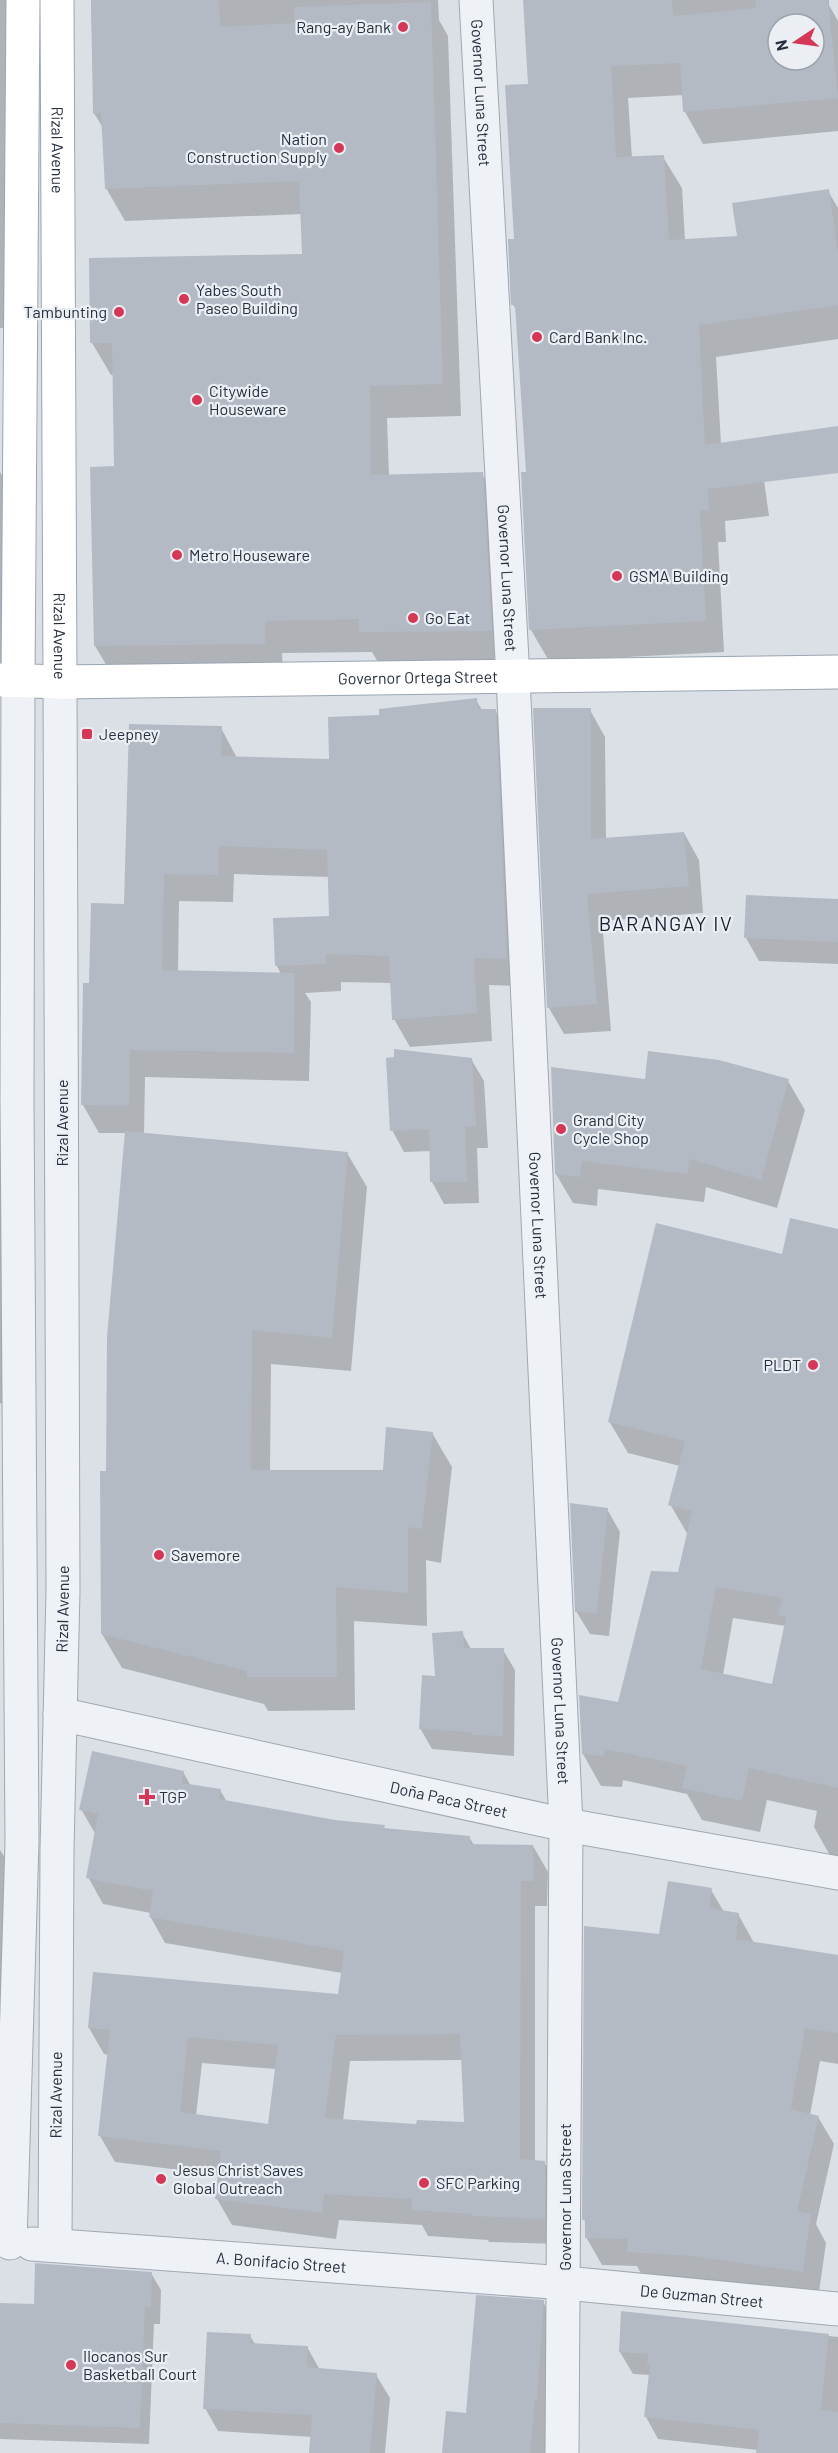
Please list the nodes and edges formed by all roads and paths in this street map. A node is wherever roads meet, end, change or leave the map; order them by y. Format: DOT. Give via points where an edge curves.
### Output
graph roads {
  1 [pos="23,0"];
  2 [pos="57,0"];
  3 [pos="476,0"];
  4 [pos="838,672"];
  5 [pos="513,678"];
  6 [pos="9,680"];
  7 [pos="60,682"];
  8 [pos="9,1101"];
  9 [pos="9,1387"];
  10 [pos="60,1714"];
  11 [pos="566,1825"];
  12 [pos="11,1840"];
  13 [pos="838,1874"];
  14 [pos="5,2243"];
  15 [pos="55,2245"];
  16 [pos="564,2283"];
  17 [pos="838,2309"];
  18 [pos="562,2453"];
  1 -- 6 [label="main road"];
  2 -- 7 [label="main road, Rizal Avenue"];
  3 -- 5 [label="street, Governor Luna Street"];
  4 -- 5 [label="main road, Governor Ortega Street"];
  5 -- 7 [label="main road, Governor Ortega Street"];
  5 -- 11 [label="street, Governor Luna Street"];
  6 -- 7 [label="main road, Governor Ortega Street"];
  6 -- 8 [label="street"];
  7 -- 10 [label="street, Rizal Avenue"];
  8 -- 9 [label="street"];
  9 -- 12 [label="street"];
  10 -- 11 [label="street, Doña Paca Street"];
  10 -- 15 [label="street, Rizal Avenue"];
  11 -- 13 [label="street, Doña Paca Street"];
  11 -- 16 [label="street, Governor Luna Street"];
  12 -- 14 [label="street"];
  14 -- 15 [label="street, A. Bonifacio Street"];
  15 -- 16 [label="street, A. Bonifacio Street"];
  16 -- 17 [label="street, De Guzman Street"];
  16 -- 18 [label="street, Governor Luna Street"];
}
